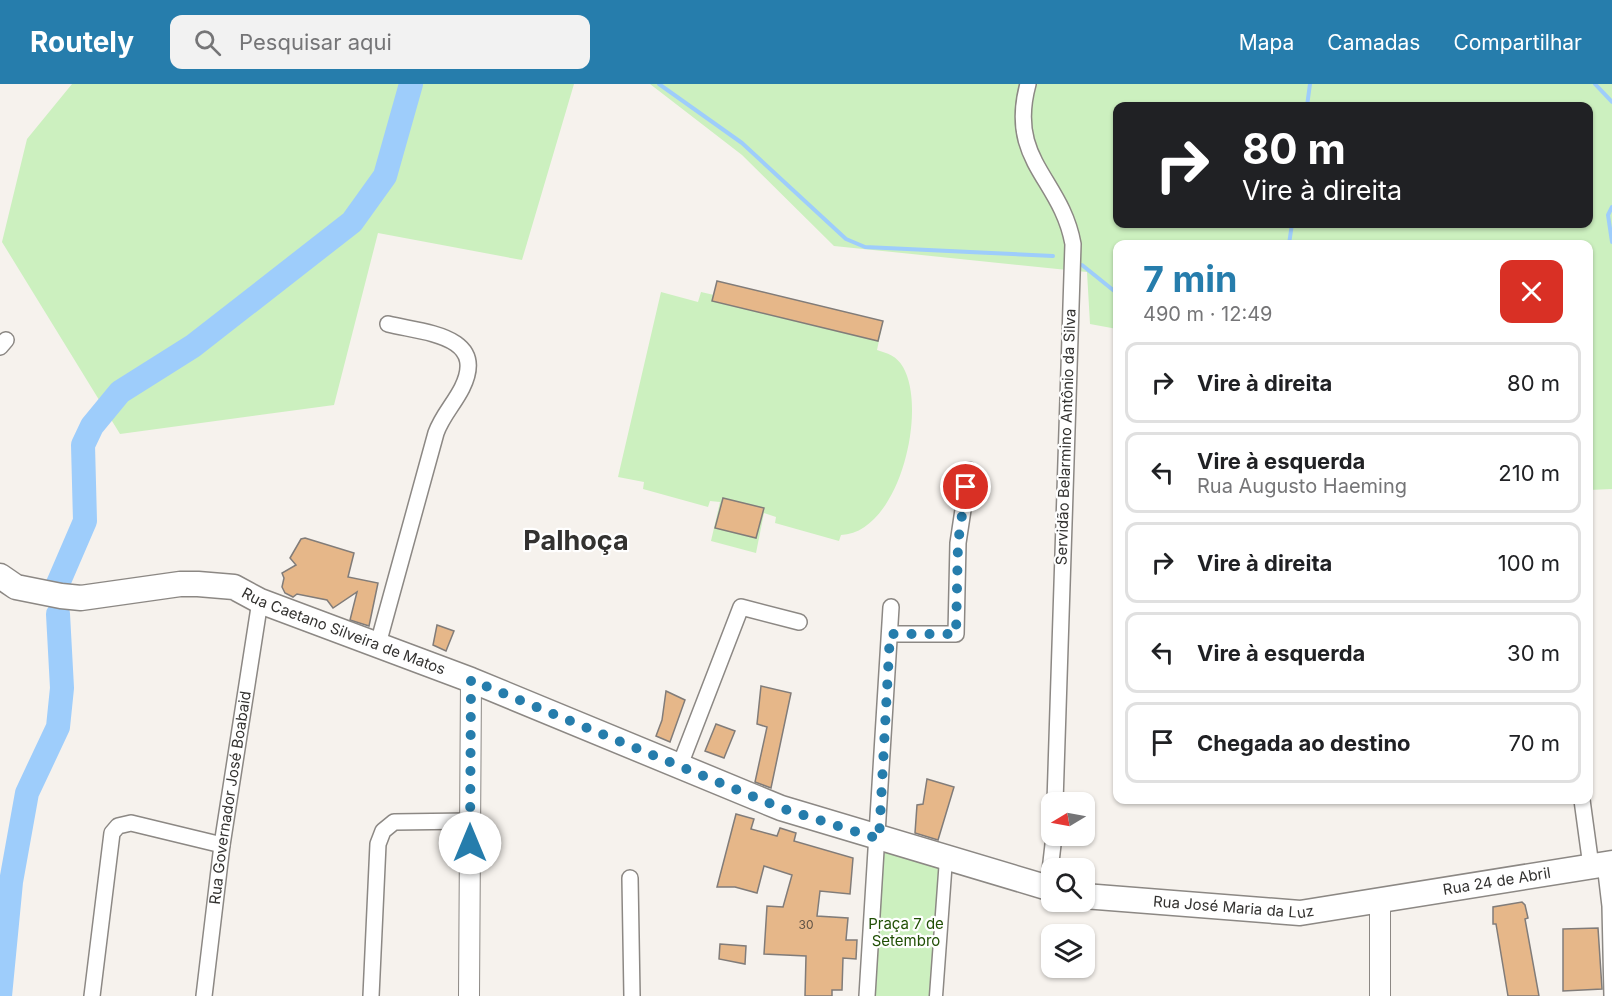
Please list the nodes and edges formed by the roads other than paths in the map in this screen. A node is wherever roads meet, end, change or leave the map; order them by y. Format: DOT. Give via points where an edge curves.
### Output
graph roads {
  1 [pos="1028,84"];
  2 [pos="388,324"];
  3 [pos="969,470"];
  4 [pos="0,576"];
  5 [pos="260,601"];
  6 [pos="891,606"];
  7 [pos="799,622"];
  8 [pos="890,634"];
  9 [pos="378,644"];
  10 [pos="471,680"];
  11 [pos="680,765"];
  12 [pos="1055,792"];
  13 [pos="1583,804"];
  14 [pos="471,821"];
  15 [pos="879,839"];
  16 [pos="222,845"];
  17 [pos="946,859"];
  18 [pos="1603,864"];
  19 [pos="630,878"];
  20 [pos="1041,886"];
  21 [pos="1095,897"];
  22 [pos="1380,899"];
  23 [pos="92,996"];
  24 [pos="204,996"];
  25 [pos="371,996"];
  26 [pos="469,996"];
  27 [pos="632,996"];
  28 [pos="867,996"];
  29 [pos="936,996"];
  30 [pos="1380,996"];
  31 [pos="1612,996"];
  1 -- 12 [label="street, Servidão Belarmino Antônio da Silva" via="1022,120 1028,152 1069,224 1073,244"];
  2 -- 9 [label="street" via="455,342 468,357 469,371 436,433"];
  3 -- 8 [label="street" via="958,543 956,634"];
  4 -- 5 [label="main road, Rua Caetano Silveira de Matos" via="16,587 81,598 198,584 234,587"];
  5 -- 9 [label="main road, Rua Caetano Silveira de Matos"];
  5 -- 16 [label="street, Rua Governador José Boabaid"];
  6 -- 8 [label="street"];
  7 -- 11 [label="street" via="741,607"];
  8 -- 15 [label="street"];
  9 -- 10 [label="main road, Rua Caetano Silveira de Matos"];
  10 -- 11 [label="main road, Rua Caetano Silveira de Matos"];
  10 -- 14 [label="street"];
  11 -- 15 [label="main road, Rua Caetano Silveira de Matos" via="781,808"];
  13 -- 18 [label="street"];
  14 -- 25 [label="street" via="394,822 383,831 378,844"];
  14 -- 26 [label="street"];
  15 -- 17 [label="main road"];
  15 -- 28 [label="street"];
  16 -- 23 [label="street" via="131,823 112,832"];
  16 -- 24 [label="street, Rua Governador José Boabaid"];
  17 -- 20 [label="main road"];
  17 -- 29 [label="street"];
  18 -- 22 [label="main road, Rua 24 de Abril"];
  18 -- 31 [label="street" via="1610,906"];
  19 -- 27 [label="street"];
  21 -- 22 [label="main road, Rua José Maria da Luz" via="1300,913 1341,909"];
  22 -- 30 [label="street"];
}
